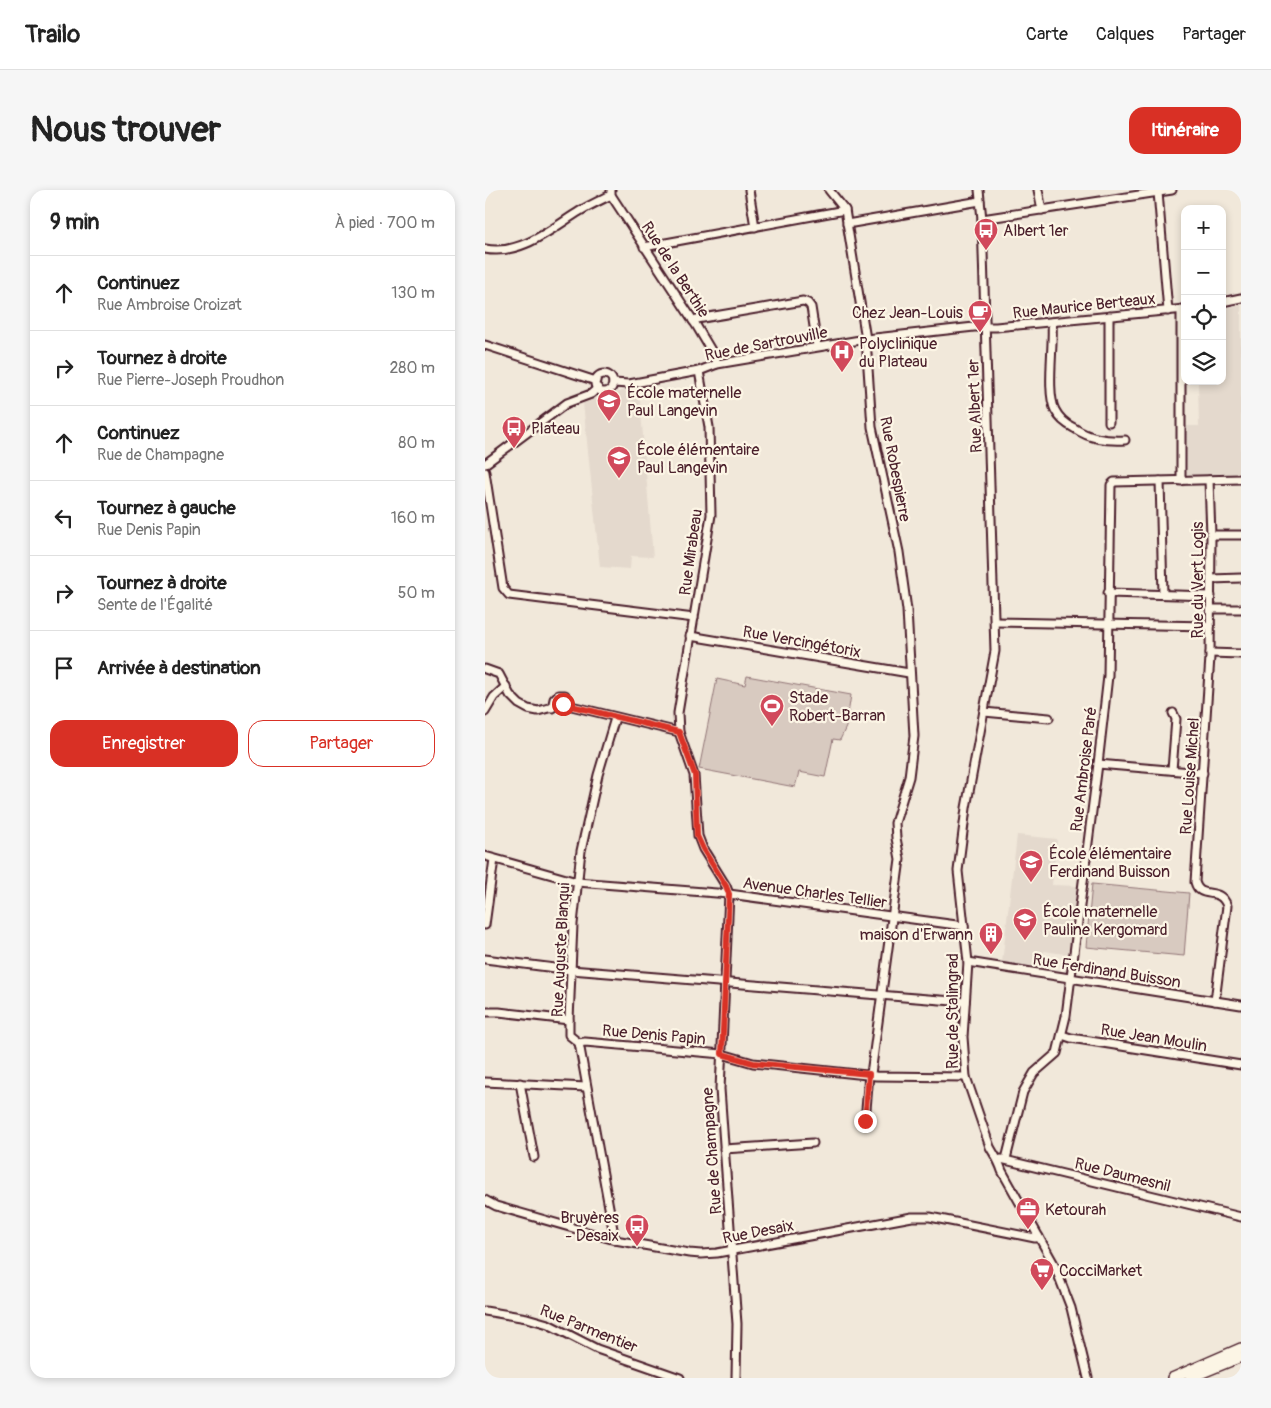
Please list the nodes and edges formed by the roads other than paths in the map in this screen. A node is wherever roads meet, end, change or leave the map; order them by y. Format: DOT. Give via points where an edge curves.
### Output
graph roads {
  1 [pos="749,190"];
  2 [pos="829,190"];
  3 [pos="979,190"];
  4 [pos="1039,190"];
  5 [pos="1172,190"];
  6 [pos="1158,192"];
  7 [pos="611,193"];
  8 [pos="980,201"];
  9 [pos="845,210"];
  10 [pos="1042,210"];
  11 [pos="982,219"];
  12 [pos="847,224"];
  13 [pos="755,227"];
  14 [pos="644,246"];
  15 [pos="485,249"];
  16 [pos="1241,298"];
  17 [pos="1226,301"];
  18 [pos="1181,309"];
  19 [pos="1168,311"];
  20 [pos="1109,316"];
  21 [pos="693,321"];
  22 [pos="1052,322"];
  23 [pos="985,328"];
  24 [pos="866,339"];
  25 [pos="1183,340"];
  26 [pos="485,345"];
  27 [pos="817,346"];
  28 [pos="717,364"];
  29 [pos="699,371"];
  30 [pos="613,383"];
  31 [pos="597,385"];
  32 [pos="1109,422"];
  33 [pos="1125,440"];
  34 [pos="485,464"];
  35 [pos="485,472"];
  36 [pos="1241,479"];
  37 [pos="1209,480"];
  38 [pos="1181,481"];
  39 [pos="1160,482"];
  40 [pos="1211,535"];
  41 [pos="1241,535"];
  42 [pos="1241,578"];
  43 [pos="1211,579"];
  44 [pos="1108,593"];
  45 [pos="1163,594"];
  46 [pos="1211,596"];
  47 [pos="1210,609"];
  48 [pos="1241,609"];
  49 [pos="694,618"];
  50 [pos="995,622"];
  51 [pos="1107,623"];
  52 [pos="1210,626"];
  53 [pos="690,636"];
  54 [pos="1210,653"];
  55 [pos="1241,654"];
  56 [pos="485,669"];
  57 [pos="909,673"];
  58 [pos="1209,681"];
  59 [pos="505,686"];
  60 [pos="565,694"];
  61 [pos="552,708"];
  62 [pos="485,712"];
  63 [pos="984,712"];
  64 [pos="1173,713"];
  65 [pos="615,718"];
  66 [pos="1049,718"];
  67 [pos="679,732"];
  68 [pos="1098,764"];
  69 [pos="1172,770"];
  70 [pos="1203,773"];
  71 [pos="485,856"];
  72 [pos="495,859"];
  73 [pos="577,882"];
  74 [pos="729,894"];
  75 [pos="893,916"];
  76 [pos="485,925"];
  77 [pos="964,926"];
  78 [pos="485,960"];
  79 [pos="968,962"];
  80 [pos="571,970"];
  81 [pos="1071,978"];
  82 [pos="725,983"];
  83 [pos="881,995"];
  84 [pos="1215,1001"];
  85 [pos="965,1002"];
  86 [pos="1241,1005"];
  87 [pos="485,1012"];
  88 [pos="569,1020"];
  89 [pos="1062,1035"];
  90 [pos="579,1043"];
  91 [pos="722,1055"];
  92 [pos="1241,1065"];
  93 [pos="870,1074"];
  94 [pos="966,1077"];
  95 [pos="485,1082"];
  96 [pos="520,1083"];
  97 [pos="586,1087"];
  98 [pos="865,1121"];
  99 [pos="813,1144"];
  100 [pos="724,1149"];
  101 [pos="534,1157"];
  102 [pos="1002,1159"];
  103 [pos="485,1200"];
  104 [pos="1241,1217"];
  105 [pos="1039,1238"];
  106 [pos="615,1240"];
  107 [pos="732,1250"];
  108 [pos="485,1311"];
  109 [pos="1241,1348"];
  110 [pos="1241,1356"];
  111 [pos="680,1378"];
  112 [pos="735,1378"];
  113 [pos="1088,1378"];
  114 [pos="1172,1378"];
  115 [pos="1190,1378"];
  1 -- 13 [label="street"];
  2 -- 9 [label="street"];
  3 -- 8 [label="street, Rue Albert 1er"];
  4 -- 10 [label="street"];
  5 -- 6 [label="street"];
  6 -- 10 [label="street"];
  6 -- 19 [label="street"];
  7 -- 14 [label="street, Rue de la Berthie"];
  7 -- 15 [label="street" via="537,238 512,247"];
  8 -- 11 [label="street, Rue Albert 1er"];
  8 -- 12 [label="street"];
  9 -- 12 [label="street, Rue Robespierre"];
  9 -- 13 [label="street"];
  10 -- 11 [label="street"];
  11 -- 23 [label="street, Rue Albert 1er"];
  12 -- 24 [label="street, Rue Robespierre"];
  13 -- 14 [label="street"];
  14 -- 21 [label="street, Rue de la Berthie"];
  16 -- 17 [label="street"];
  18 -- 19 [label="street, Rue Maurice Berteaux"];
  19 -- 20 [label="street, Rue Maurice Berteaux"];
  20 -- 22 [label="street, Rue Maurice Berteaux"];
  20 -- 32 [label="street"];
  21 -- 27 [label="street" via="803,301 811,307"];
  21 -- 28 [label="street, Rue de la Berthie"];
  22 -- 23 [label="street, Rue Maurice Berteaux"];
  22 -- 33 [label="street" via="1055,409 1065,422 1089,437 1105,441"];
  23 -- 24 [label="street, Rue de Sartrouville" via="974,326"];
  23 -- 50 [label="street, Rue Albert 1er"];
  24 -- 27 [label="street, Rue de Sartrouville"];
  24 -- 57 [label="street, Rue Robespierre" via="872,427 899,552 907,610"];
  25 -- 38 [label="street"];
  26 -- 31 [label="street"];
  27 -- 28 [label="street, Rue de Sartrouville"];
  28 -- 29 [label="street, Rue de Sartrouville"];
  29 -- 30 [label="street, Rue de Sartrouville" via="629,384"];
  29 -- 49 [label="street, Rue Mirabeau" via="709,427 711,515"];
  30 -- 31 [label="street" via="606,391"];
  30 -- 31 [label="street" via="607,374 601,375"];
  31 -- 34 [label="street" via="591,394 567,403"];
  35 -- 49 [label="street" via="503,588 509,596"];
  36 -- 37 [label="street"];
  37 -- 38 [label="street"];
  37 -- 40 [label="street, Rue du Vert Logis"];
  38 -- 39 [label="street"];
  39 -- 44 [label="street, Rue Ambroise Paré" via="1114,482 1111,485"];
  39 -- 45 [label="street"];
  40 -- 41 [label="street"];
  40 -- 43 [label="street, Rue du Vert Logis"];
  42 -- 43 [label="street"];
  43 -- 46 [label="street, Rue du Vert Logis"];
  44 -- 45 [label="street"];
  44 -- 51 [label="street, Rue Ambroise Paré"];
  45 -- 46 [label="street"];
  46 -- 47 [label="street, Rue du Vert Logis"];
  47 -- 48 [label="street"];
  47 -- 52 [label="street, Rue du Vert Logis"];
  49 -- 53 [label="street, Rue Mirabeau"];
  50 -- 51 [label="street"];
  50 -- 63 [label="street, Rue de Stalingrad" via="995,651"];
  51 -- 52 [label="street"];
  51 -- 68 [label="street, Rue Ambroise Paré" via="1108,676"];
  52 -- 54 [label="street, Rue du Vert Logis"];
  53 -- 57 [label="street, Rue Vercingétorix"];
  53 -- 67 [label="street, Rue Mirabeau" via="678,713"];
  54 -- 55 [label="street"];
  54 -- 58 [label="street, Rue du Vert Logis"];
  56 -- 59 [label="street" via="499,674"];
  57 -- 75 [label="street, Rue Robespierre" via="914,736 909,777 895,823 900,859"];
  58 -- 70 [label="street, Rue Louise Michel"];
  59 -- 61 [label="street" via="519,704 528,709"];
  59 -- 62 [label="street"];
  60 -- 61 [label="street" via="554,699"];
  61 -- 65 [label="street" via="563,704"];
  63 -- 66 [label="street"];
  63 -- 77 [label="street, Rue de Stalingrad" via="960,844 958,871"];
  64 -- 69 [label="street" via="1176,719"];
  65 -- 67 [label="street"];
  65 -- 73 [label="street, Rue Auguste Blanqui" via="598,775"];
  67 -- 74 [label="street" via="695,775 697,836"];
  68 -- 69 [label="street"];
  68 -- 81 [label="street, Rue Ambroise Paré"];
  69 -- 70 [label="street"];
  70 -- 84 [label="street, Rue Louise Michel" via="1195,882 1201,892 1221,896 1227,906"];
  71 -- 72 [label="street, Avenue Charles Tellier"];
  72 -- 73 [label="street, Avenue Charles Tellier"];
  72 -- 76 [label="street"];
  73 -- 74 [label="street, Avenue Charles Tellier"];
  73 -- 80 [label="street, Rue Auguste Blanqui"];
  74 -- 75 [label="street, Avenue Charles Tellier"];
  74 -- 82 [label="street, Rue de Champagne"];
  75 -- 77 [label="street, Avenue Charles Tellier"];
  75 -- 83 [label="street, Rue Robespierre"];
  77 -- 79 [label="street, Rue de Stalingrad"];
  78 -- 80 [label="street"];
  79 -- 81 [label="street, Rue Ferdinand Buisson"];
  79 -- 85 [label="street, Rue de Stalingrad"];
  80 -- 82 [label="street"];
  80 -- 88 [label="street, Rue Auguste Blanqui"];
  81 -- 84 [label="street, Rue Ferdinand Buisson"];
  81 -- 89 [label="street, Rue Ambroise Paré"];
  82 -- 83 [label="street"];
  82 -- 91 [label="street, Rue de Champagne"];
  83 -- 85 [label="street"];
  83 -- 93 [label="street, Rue Robespierre"];
  84 -- 86 [label="street, Rue Ferdinand Buisson"];
  85 -- 94 [label="street, Rue de Stalingrad"];
  87 -- 88 [label="street"];
  88 -- 90 [label="street, Rue Auguste Blanqui" via="569,1035"];
  89 -- 92 [label="street, Rue Jean Moulin"];
  89 -- 102 [label="street, Rue Ambroise Paré" via="1057,1053 1034,1073 1023,1092"];
  90 -- 91 [label="street, Rue Denis Papin"];
  90 -- 97 [label="street, Rue Auguste Blanqui"];
  91 -- 93 [label="street, Rue Denis Papin" via="753,1063"];
  91 -- 100 [label="street, Rue de Champagne" via="719,1089"];
  93 -- 94 [label="street, Rue Denis Papin"];
  93 -- 98 [label="street, Rue Robespierre"];
  94 -- 102 [label="street, Rue de Stalingrad" via="991,1147 995,1156"];
  95 -- 96 [label="street"];
  96 -- 97 [label="street"];
  96 -- 101 [label="street"];
  97 -- 106 [label="street, Rue Auguste Blanqui"];
  99 -- 100 [label="street"];
  100 -- 107 [label="street, Rue de Champagne"];
  102 -- 104 [label="street, Rue Daumesnil"];
  102 -- 105 [label="street, Rue de Stalingrad" via="1002,1171"];
  103 -- 106 [label="street, Rue Desaix"];
  105 -- 107 [label="street, Rue Desaix" via="930,1217 912,1217"];
  105 -- 113 [label="street, Rue de Stalingrad" via="1054,1264 1067,1298"];
  106 -- 107 [label="street, Rue Desaix" via="701,1254"];
  107 -- 112 [label="street, Rue de Champagne" via="737,1324"];
  108 -- 111 [label="street, Rue Parmentier" via="548,1324 597,1349"];
  109 -- 114 [label="main road"];
  110 -- 115 [label="main road"];
}
